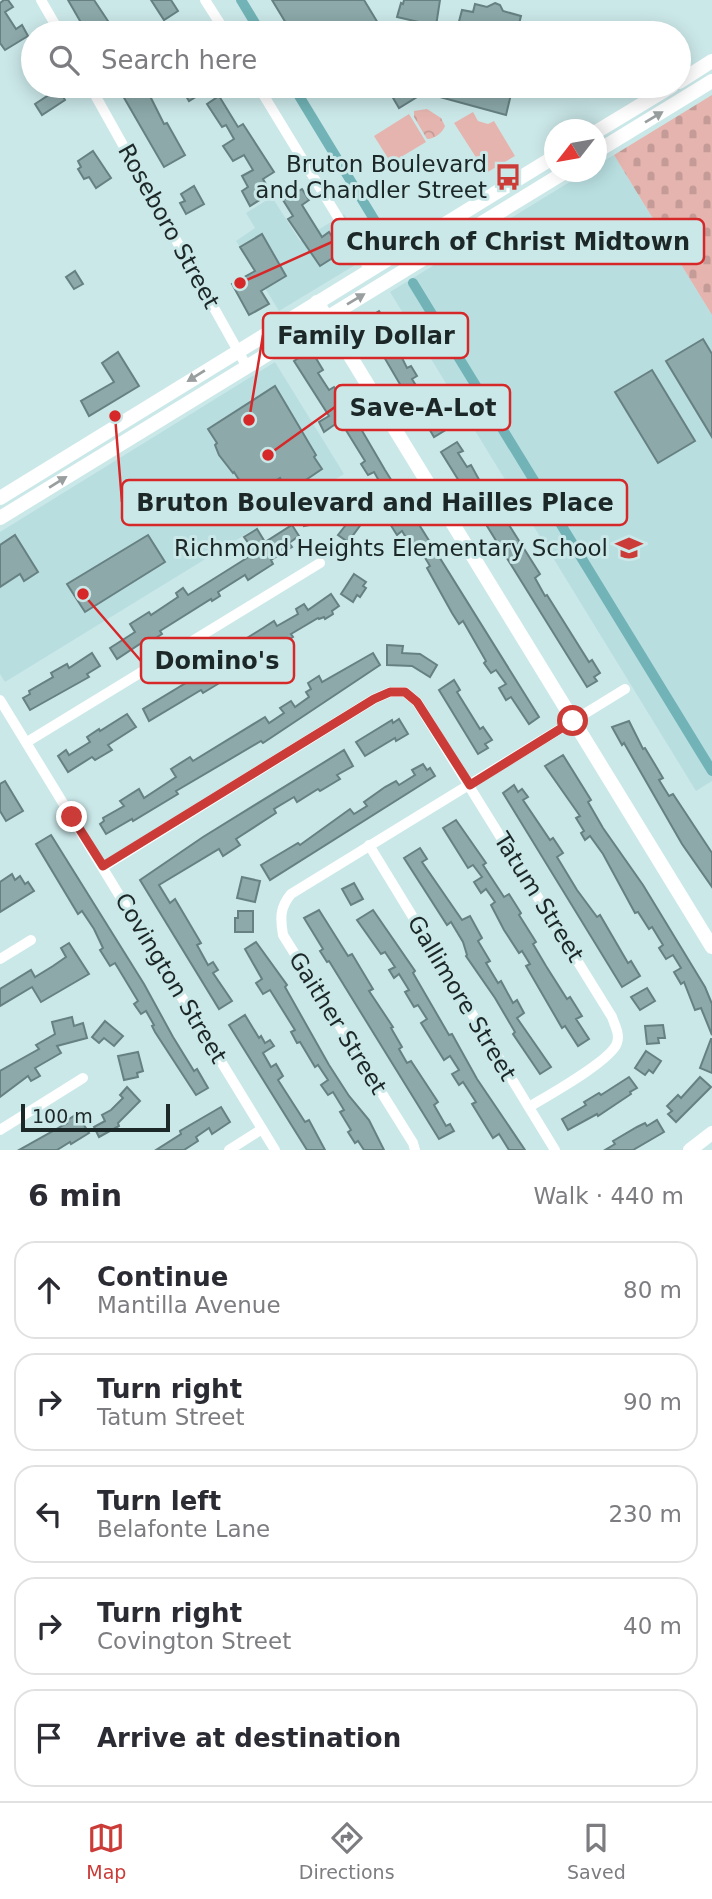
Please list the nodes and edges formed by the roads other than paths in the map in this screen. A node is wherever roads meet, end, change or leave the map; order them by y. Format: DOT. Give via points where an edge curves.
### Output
graph roads {
  1 [pos="41,0"];
  2 [pos="205,0"];
  3 [pos="53,21"];
  4 [pos="218,21"];
  5 [pos="712,61"];
  6 [pos="691,74"];
  7 [pos="712,82"];
  8 [pos="691,95"];
  9 [pos="97,98"];
  10 [pos="265,98"];
  11 [pos="652,98"];
  12 [pos="686,98"];
  13 [pos="607,126"];
  14 [pos="607,146"];
  15 [pos="544,165"];
  16 [pos="549,182"];
  17 [pos="370,270"];
  18 [pos="317,302"];
  19 [pos="326,317"];
  20 [pos="237,351"];
  21 [pos="247,367"];
  22 [pos="104,433"];
  23 [pos="114,448"];
  24 [pos="26,481"];
  25 [pos="35,497"];
  26 [pos="0,498"];
  27 [pos="0,518"];
  28 [pos="320,563"];
  29 [pos="625,689"];
  30 [pos="0,700"];
  31 [pos="573,721"];
  32 [pos="27,742"];
  33 [pos="470,785"];
  34 [pos="369,845"];
  35 [pos="103,866"];
  36 [pos="31,940"];
  37 [pos="712,947"];
  38 [pos="0,959"];
  39 [pos="83,1078"];
  40 [pos="529,1107"];
  41 [pos="262,1129"];
  42 [pos="0,1130"];
  43 [pos="712,1133"];
  44 [pos="229,1150"];
  45 [pos="275,1150"];
  46 [pos="415,1150"];
  47 [pos="555,1150"];
  48 [pos="690,1150"];
  1 -- 3 [label="street"];
  2 -- 4 [label="street"];
  5 -- 6 [label="street"];
  8 -- 7 [label="street, one-way"];
  9 -- 20 [label="street, Roseboro Street"];
  10 -- 17 [label="street"];
  11 -- 13 [label="street"];
  14 -- 12 [label="street, one-way"];
  15 -- 17 [label="street"];
  19 -- 16 [label="street, one-way"];
  17 -- 18 [label="street"];
  18 -- 19 [label="street"];
  18 -- 20 [label="street"];
  19 -- 21 [label="street"];
  19 -- 31 [label="street"];
  20 -- 21 [label="street, Roseboro Street"];
  20 -- 22 [label="street, one-way"];
  21 -- 23 [label="street"];
  22 -- 23 [label="street"];
  22 -- 24 [label="street"];
  25 -- 23 [label="street, one-way"];
  24 -- 25 [label="street"];
  24 -- 26 [label="street"];
  25 -- 27 [label="street"];
  28 -- 32 [label="street"];
  29 -- 31 [label="street"];
  30 -- 32 [label="street, Covington Street"];
  31 -- 33 [label="street"];
  31 -- 37 [label="street"];
  32 -- 35 [label="street, Covington Street"];
  33 -- 34 [label="street"];
  33 -- 35 [label="street, Tatum Street" via="417,702 405,692 390,692"];
  33 -- 40 [label="street, Tatum Street" via="619,1035 617,1046 604,1059"];
  34 -- 40 [label="street, Gallimore Street"];
  34 -- 46 [label="street, Gaither Street" via="291,894 280,920 283,935"];
  35 -- 41 [label="street, Covington Street"];
  36 -- 38 [label="street"];
  39 -- 42 [label="street"];
  40 -- 47 [label="street, Gallimore Street"];
  41 -- 44 [label="street"];
  41 -- 45 [label="street, Covington Street"];
  43 -- 48 [label="street"];
}
